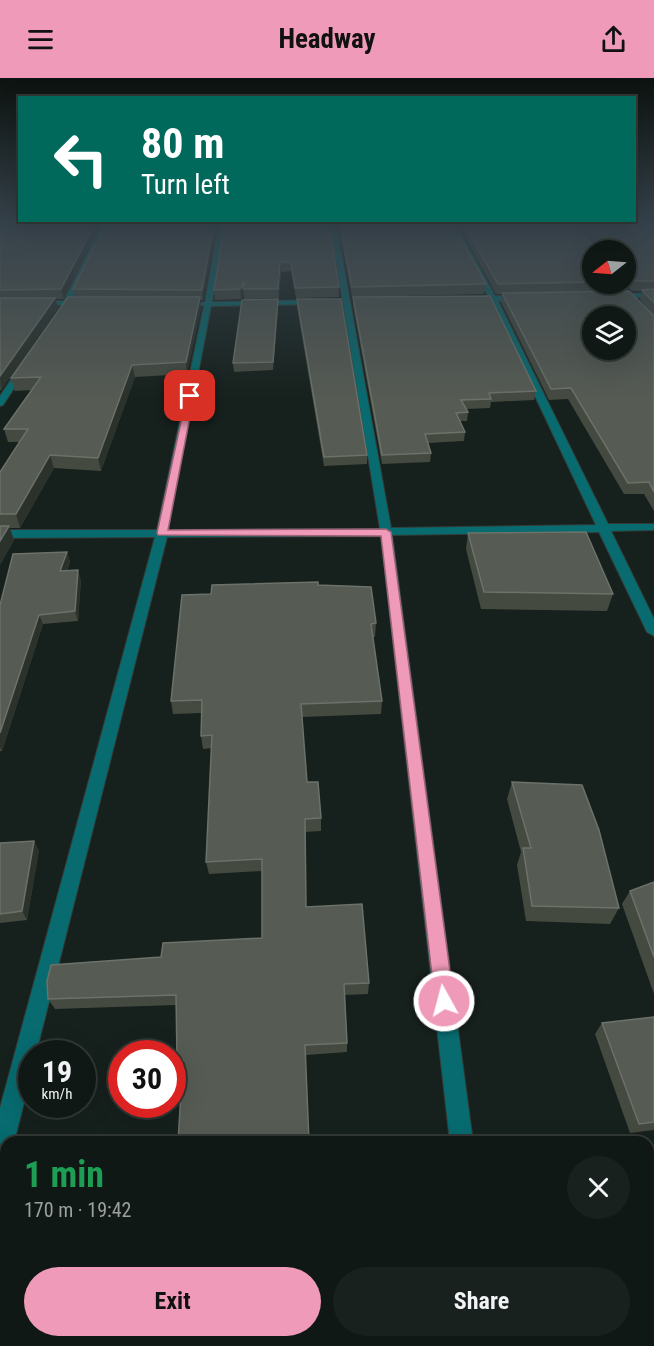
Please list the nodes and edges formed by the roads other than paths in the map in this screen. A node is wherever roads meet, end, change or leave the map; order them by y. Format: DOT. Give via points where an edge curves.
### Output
graph roads {
  1 [pos="77,283"];
  2 [pos="212,283"];
  3 [pos="344,283"];
  4 [pos="486,283"];
  5 [pos="636,293"];
  6 [pos="616,294"];
  7 [pos="628,294"];
  8 [pos="654,295"];
  9 [pos="607,296"];
  10 [pos="528,298"];
  11 [pos="461,299"];
  12 [pos="495,299"];
  13 [pos="68,302"];
  14 [pos="324,302"];
  15 [pos="0,303"];
  16 [pos="92,303"];
  17 [pos="635,303"];
  18 [pos="185,304"];
  19 [pos="208,304"];
  20 [pos="56,321"];
  21 [pos="31,357"];
  22 [pos="0,403"];
  23 [pos="654,527"];
  24 [pos="602,529"];
  25 [pos="386,532"];
  26 [pos="162,533"];
  27 [pos="0,534"];
  28 [pos="654,632"];
  29 [pos="4,1136"];
  30 [pos="461,1136"];
  1 -- 13 [label="street"];
  2 -- 19 [label="street"];
  3 -- 25 [label="street"];
  4 -- 12 [label="street"];
  5 -- 8 [label="street"];
  6 -- 9 [label="street"];
  7 -- 17 [label="street"];
  10 -- 12 [label="street"];
  11 -- 12 [label="street"];
  12 -- 24 [label="street"];
  13 -- 15 [label="street"];
  13 -- 16 [label="street"];
  13 -- 20 [label="street"];
  14 -- 19 [label="street"];
  18 -- 19 [label="street"];
  19 -- 26 [label="street"];
  21 -- 22 [label="street"];
  23 -- 24 [label="street"];
  24 -- 25 [label="street"];
  24 -- 28 [label="street"];
  25 -- 26 [label="street"];
  25 -- 30 [label="street"];
  26 -- 27 [label="street"];
  26 -- 29 [label="street"];
}
